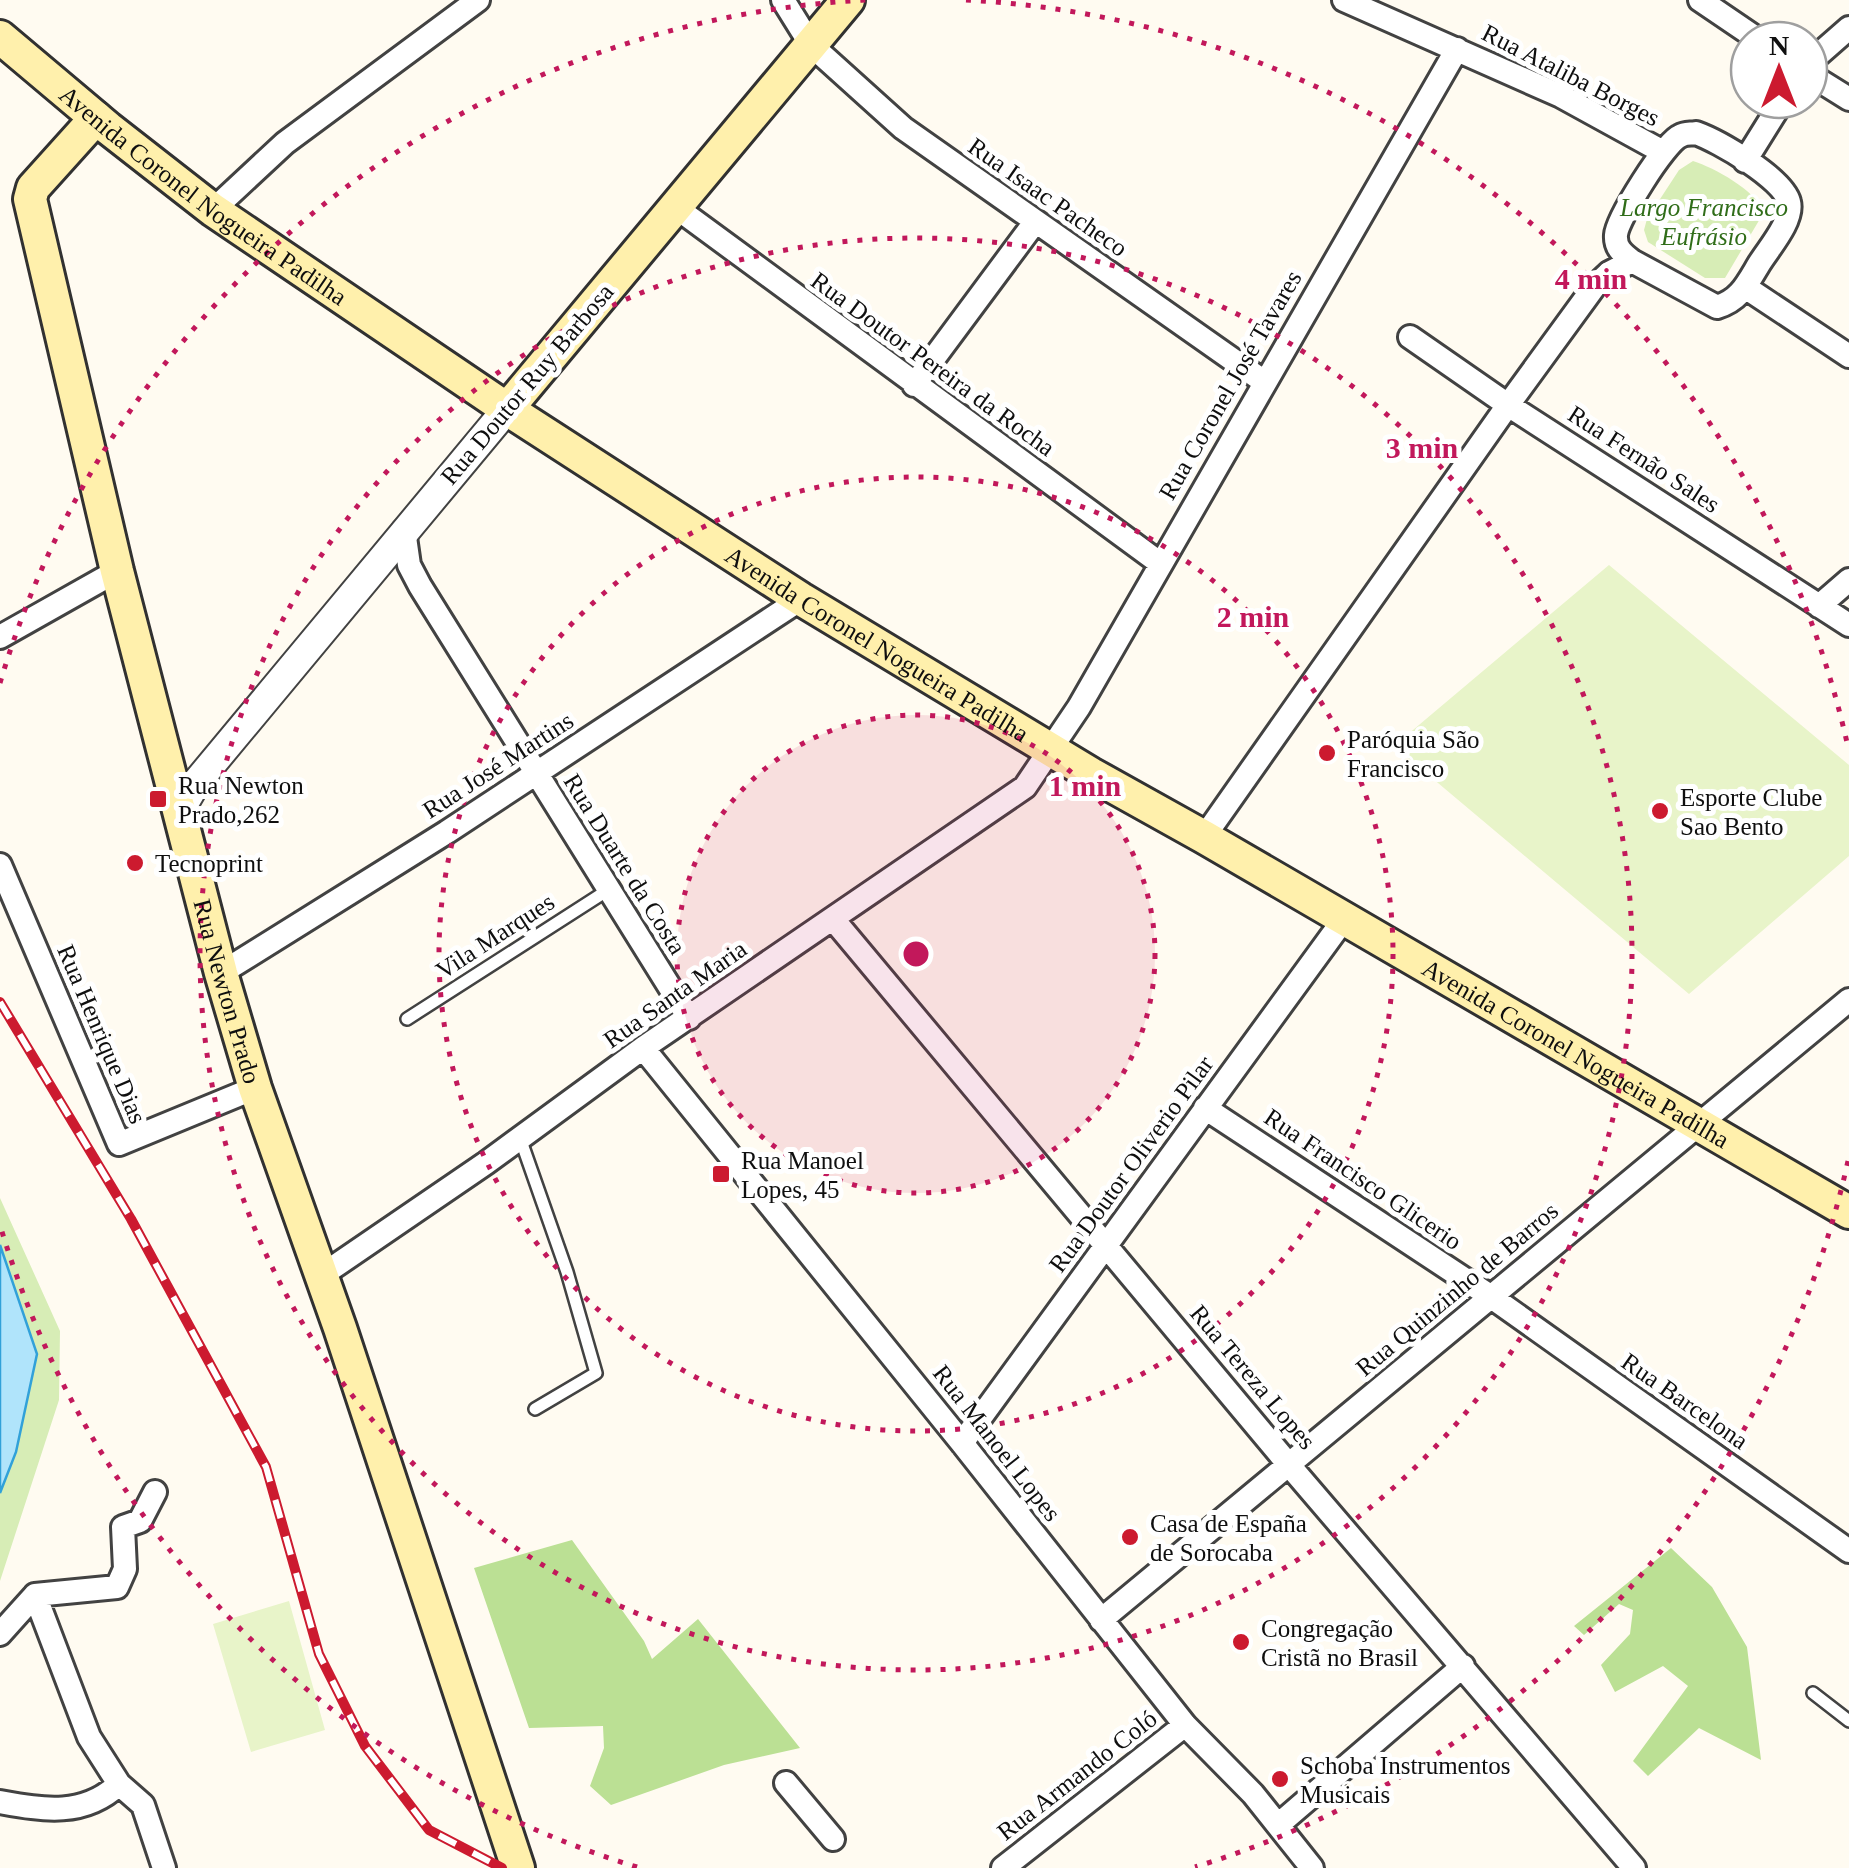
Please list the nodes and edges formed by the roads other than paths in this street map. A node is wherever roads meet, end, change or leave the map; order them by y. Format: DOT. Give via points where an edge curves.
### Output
graph roads {
  1 [pos="478,0"];
  2 [pos="783,0"];
  3 [pos="848,0"];
  4 [pos="1700,0"];
  5 [pos="1356,2"];
  6 [pos="1730,20"];
  7 [pos="1849,28"];
  8 [pos="0,37"];
  9 [pos="811,46"];
  10 [pos="1829,46"];
  11 [pos="1457,49"];
  12 [pos="96,118"];
  13 [pos="1771,120"];
  14 [pos="1663,152"];
  15 [pos="1745,161"];
  16 [pos="674,206"];
  17 [pos="213,210"];
  18 [pos="1035,222"];
  19 [pos="1632,260"];
  20 [pos="1745,287"];
  21 [pos="1410,337"];
  22 [pos="1849,356"];
  23 [pos="1263,381"];
  24 [pos="914,386"];
  25 [pos="1508,405"];
  26 [pos="507,409"];
  27 [pos="404,530"];
  28 [pos="1161,564"];
  29 [pos="117,571"];
  30 [pos="366,579"];
  31 [pos="1849,580"];
  32 [pos="420,586"];
  33 [pos="801,599"];
  34 [pos="1819,606"];
  35 [pos="1849,625"];
  36 [pos="0,637"];
  37 [pos="1052,750"];
  38 [pos="166,762"];
  39 [pos="209,769"];
  40 [pos="536,773"];
  41 [pos="179,812"];
  42 [pos="1204,836"];
  43 [pos="0,865"];
  44 [pos="608,890"];
  45 [pos="833,918"];
  46 [pos="1344,918"];
  47 [pos="221,973"];
  48 [pos="1849,1000"];
  49 [pos="689,1018"];
  50 [pos="407,1019"];
  51 [pos="642,1048"];
  52 [pos="255,1088"];
  53 [pos="1206,1108"];
  54 [pos="1698,1124"];
  55 [pos="520,1138"];
  56 [pos="1849,1212"];
  57 [pos="1107,1244"];
  58 [pos="322,1275"];
  59 [pos="1490,1296"];
  60 [pos="535,1409"];
  61 [pos="962,1443"];
  62 [pos="1289,1465"];
  63 [pos="155,1492"];
  64 [pos="1849,1551"];
  65 [pos="35,1595"];
  66 [pos="1101,1620"];
  67 [pos="0,1634"];
  68 [pos="1463,1666"];
  69 [pos="1813,1693"];
  70 [pos="1849,1720"];
  71 [pos="1186,1725"];
  72 [pos="786,1783"];
  73 [pos="119,1784"];
  74 [pos="0,1802"];
  75 [pos="1278,1825"];
  76 [pos="833,1839"];
  77 [pos="515,1864"];
  78 [pos="1621,1864"];
  79 [pos="164,1868"];
  80 [pos="1003,1868"];
  81 [pos="1312,1868"];
  1 -- 17 [label="street" via="285,142"];
  2 -- 9 [label="street, Rua Isaac Pacheco"];
  3 -- 9 [label="main road, Rua Doutor Ruy Barbosa"];
  4 -- 6 [label="street"];
  5 -- 11 [label="street, Rua Ataliba Borges"];
  7 -- 10 [label="street"];
  8 -- 12 [label="main road, Avenida Coronel Nogueira Padilha"];
  9 -- 16 [label="main road, Rua Doutor Ruy Barbosa"];
  9 -- 18 [label="street, Rua Isaac Pacheco" via="903,128"];
  11 -- 14 [label="street, Rua Ataliba Borges"];
  11 -- 23 [label="street, Rua Coronel José Tavares"];
  12 -- 17 [label="main road, Avenida Coronel Nogueira Padilha"];
  12 -- 29 [label="main road, Rua Newton Prado" via="33,188 30,200"];
  13 -- 15 [label="street"];
  14 -- 15 [label="street" via="1679,136 1696,133"];
  14 -- 19 [label="street" via="1615,237"];
  15 -- 20 [label="street" via="1779,185 1790,202"];
  16 -- 24 [label="street, Rua Doutor Pereira da Rocha"];
  16 -- 26 [label="main road, Rua Doutor Ruy Barbosa"];
  17 -- 26 [label="main road, Avenida Coronel Nogueira Padilha"];
  18 -- 23 [label="street, Rua Isaac Pacheco"];
  18 -- 24 [label="street"];
  19 -- 20 [label="street" via="1717,307 1734,302"];
  19 -- 25 [label="street" via="1594,287"];
  20 -- 22 [label="street"];
  21 -- 25 [label="street, Rua Fernão Sales"];
  23 -- 28 [label="street, Rua Coronel José Tavares"];
  24 -- 28 [label="street, Rua Doutor Pereira da Rocha"];
  25 -- 34 [label="street, Rua Fernão Sales"];
  25 -- 42 [label="street"];
  26 -- 27 [label="street, Rua Doutor Ruy Barbosa"];
  26 -- 33 [label="main road, Avenida Coronel Nogueira Padilha"];
  27 -- 30 [label="street, Rua Doutor Ruy Barbosa"];
  27 -- 32 [label="street, Rua Duarte da Costa"];
  28 -- 37 [label="street, Rua Coronel José Tavares"];
  29 -- 36 [label="street"];
  29 -- 38 [label="main road, Rua Newton Prado"];
  30 -- 32 [label="street" via="389,572"];
  30 -- 39 [label="street, Rua Doutor Ruy Barbosa"];
  31 -- 34 [label="street"];
  32 -- 40 [label="street, Rua Duarte da Costa"];
  33 -- 37 [label="main road, Avenida Coronel Nogueira Padilha"];
  33 -- 40 [label="street, Rua José Martins"];
  34 -- 35 [label="street, Rua Fernão Sales"];
  37 -- 42 [label="main road, Avenida Coronel Nogueira Padilha"];
  37 -- 45 [label="street, Rua Santa Maria" via="1025,787"];
  38 -- 39 [label="street" via="188,774"];
  38 -- 41 [label="main road, Rua Newton Prado"];
  39 -- 41 [label="street, Rua Doutor Ruy Barbosa"];
  40 -- 44 [label="street, Rua Duarte da Costa"];
  40 -- 47 [label="street, Rua José Martins"];
  41 -- 47 [label="main road, Rua Newton Prado"];
  42 -- 46 [label="main road, Avenida Coronel Nogueira Padilha"];
  43 -- 52 [label="street, Rua Henrique Dias" via="119,1144"];
  44 -- 49 [label="street, Rua Duarte da Costa"];
  44 -- 50 [label="lane, Vila Marques"];
  45 -- 49 [label="street, Rua Santa Maria"];
  45 -- 57 [label="street, Rua Tereza Lopes"];
  46 -- 53 [label="street, Rua Doutor Oliverio Pilar"];
  46 -- 54 [label="main road, Avenida Coronel Nogueira Padilha"];
  47 -- 52 [label="main road, Rua Newton Prado"];
  48 -- 54 [label="street, Rua Quinzinho de Barros"];
  49 -- 51 [label="street, Rua Santa Maria"];
  51 -- 55 [label="street, Rua Santa Maria"];
  51 -- 61 [label="street, Rua Manoel Lopes"];
  52 -- 58 [label="main road, Rua Newton Prado"];
  53 -- 57 [label="street, Rua Doutor Oliverio Pilar"];
  53 -- 59 [label="street, Rua Francisco Glicerio"];
  54 -- 56 [label="main road, Avenida Coronel Nogueira Padilha"];
  54 -- 59 [label="street, Rua Quinzinho de Barros"];
  55 -- 58 [label="street, Rua Santa Maria"];
  55 -- 60 [label="lane" via="596,1373"];
  57 -- 61 [label="street, Rua Doutor Oliverio Pilar"];
  57 -- 62 [label="street, Rua Tereza Lopes"];
  58 -- 77 [label="main road, Rua Newton Prado"];
  59 -- 62 [label="street, Rua Quinzinho de Barros"];
  59 -- 64 [label="street, Rua Barcelona"];
  61 -- 66 [label="street, Rua Manoel Lopes"];
  62 -- 66 [label="street, Rua Quinzinho de Barros"];
  62 -- 68 [label="street, Rua Tereza Lopes"];
  63 -- 65 [label="street" via="140,1521 124,1527 125,1569 118,1587"];
  65 -- 67 [label="street"];
  65 -- 73 [label="street" via="89,1737"];
  66 -- 71 [label="street, Rua Manoel Lopes"];
  68 -- 75 [label="street"];
  68 -- 78 [label="street, Rua Tereza Lopes"];
  69 -- 70 [label="lane"];
  71 -- 75 [label="street, Rua Manoel Lopes"];
  71 -- 80 [label="street, Rua Armando Coló"];
  72 -- 76 [label="street"];
  73 -- 74 [label="street" via="68,1810"];
  73 -- 79 [label="street" via="143,1805"];
  75 -- 81 [label="street, Rua Manoel Lopes"];
}
